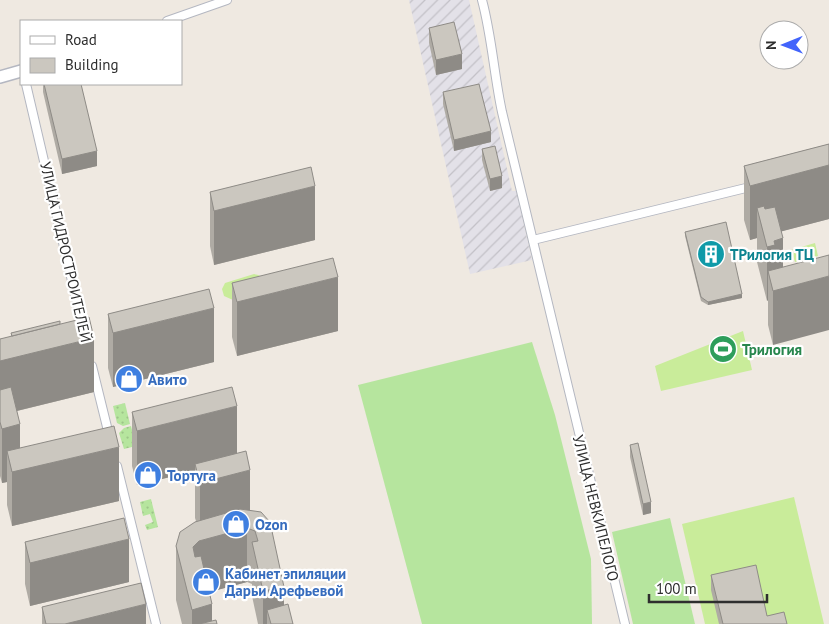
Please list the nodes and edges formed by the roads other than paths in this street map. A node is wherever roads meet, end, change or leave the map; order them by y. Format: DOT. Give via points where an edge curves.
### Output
graph roads {
  1 [pos="227,0"];
  2 [pos="482,0"];
  3 [pos="170,20"];
  4 [pos="20,71"];
  5 [pos="0,78"];
  6 [pos="26,85"];
  7 [pos="763,184"];
  8 [pos="533,240"];
  9 [pos="86,339"];
  10 [pos="90,358"];
  11 [pos="110,440"];
  12 [pos="115,458"];
  13 [pos="156,624"];
  14 [pos="625,624"];
  1 -- 3 [label="street"];
  2 -- 8 [label="street, УЛИЦА НЕВКИПЕЛОГО" via="495,78"];
  4 -- 5 [label="street"];
  6 -- 9 [label="street, УЛИЦА ГИДРОСТРОИТЕЛЕЙ"];
  7 -- 8 [label="street"];
  8 -- 14 [label="street, УЛИЦА НЕВКИПЕЛОГО"];
  10 -- 11 [label="street, УЛИЦА ГИДРОСТРОИТЕЛЕЙ"];
  12 -- 13 [label="street"];
}
